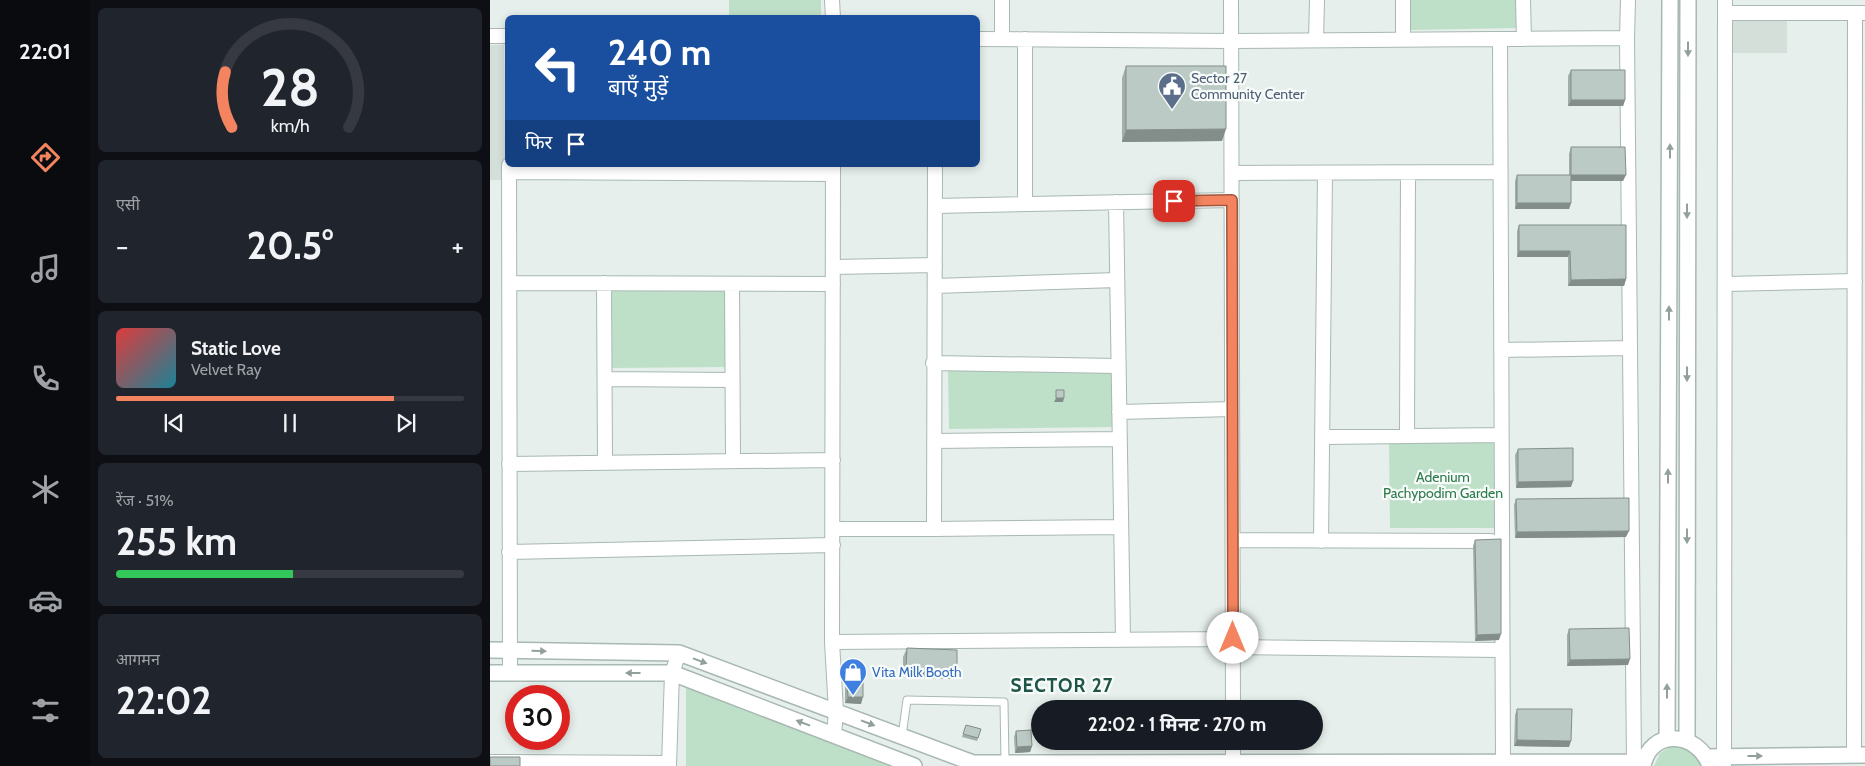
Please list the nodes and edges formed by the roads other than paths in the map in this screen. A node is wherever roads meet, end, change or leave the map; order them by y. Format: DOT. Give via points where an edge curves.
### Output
graph roads {
  1 [pos="832,0"];
  2 [pos="1002,0"];
  3 [pos="1231,0"];
  4 [pos="1317,0"];
  5 [pos="1403,0"];
  6 [pos="1524,0"];
  7 [pos="1628,0"];
  8 [pos="1670,0"];
  9 [pos="1688,0"];
  10 [pos="1725,6"];
  11 [pos="1860,13"];
  12 [pos="833,15"];
  13 [pos="490,36"];
  14 [pos="505,36"];
  15 [pos="1627,38"];
  16 [pos="980,39"];
  17 [pos="1002,39"];
  18 [pos="1025,39"];
  19 [pos="1500,39"];
  20 [pos="1524,39"];
  21 [pos="1316,40"];
  22 [pos="1403,40"];
  23 [pos="1231,41"];
  24 [pos="935,167"];
  25 [pos="509,169"];
  26 [pos="833,169"];
  27 [pos="1408,172"];
  28 [pos="1500,172"];
  29 [pos="1232,173"];
  30 [pos="1325,173"];
  31 [pos="1232,200"];
  32 [pos="1116,202"];
  33 [pos="1025,204"];
  34 [pos="935,206"];
  35 [pos="1860,229"];
  36 [pos="935,265"];
  37 [pos="833,267"];
  38 [pos="1117,280"];
  39 [pos="1855,282"];
  40 [pos="509,283"];
  41 [pos="604,283"];
  42 [pos="732,284"];
  43 [pos="833,284"];
  44 [pos="1726,284"];
  45 [pos="935,286"];
  46 [pos="1860,334"];
  47 [pos="1630,348"];
  48 [pos="1501,350"];
  49 [pos="933,364"];
  50 [pos="1118,366"];
  51 [pos="605,379"];
  52 [pos="732,380"];
  53 [pos="1232,409"];
  54 [pos="1119,412"];
  55 [pos="1501,434"];
  56 [pos="1407,436"];
  57 [pos="1322,437"];
  58 [pos="1120,439"];
  59 [pos="934,441"];
  60 [pos="832,460"];
  61 [pos="733,462"];
  62 [pos="605,463"];
  63 [pos="509,464"];
  64 [pos="1121,527"];
  65 [pos="832,528"];
  66 [pos="934,529"];
  67 [pos="1232,540"];
  68 [pos="1321,541"];
  69 [pos="1502,541"];
  70 [pos="833,545"];
  71 [pos="508,552"];
  72 [pos="1860,615"];
  73 [pos="1123,639"];
  74 [pos="832,642"];
  75 [pos="1233,643"];
  76 [pos="490,650"];
  77 [pos="510,650"];
  78 [pos="1502,650"];
  79 [pos="679,653"];
  80 [pos="672,672"];
  81 [pos="490,673"];
  82 [pos="510,673"];
  83 [pos="1233,700"];
  84 [pos="836,711"];
  85 [pos="834,735"];
  86 [pos="902,736"];
  87 [pos="1667,739"];
  88 [pos="1687,740"];
  89 [pos="1233,750"];
  90 [pos="1859,755"];
  91 [pos="1708,761"];
  92 [pos="1723,761"];
  93 [pos="490,762"];
  94 [pos="1005,763"];
  95 [pos="1503,763"];
  96 [pos="1640,763"];
  97 [pos="524,764"];
  98 [pos="669,764"];
  99 [pos="1233,764"];
  100 [pos="1293,764"];
  101 [pos="914,766"];
  1 -- 12 [label="street"];
  2 -- 17 [label="street"];
  3 -- 23 [label="street"];
  4 -- 21 [label="street"];
  5 -- 22 [label="street"];
  6 -- 20 [label="street"];
  7 -- 15 [label="street"];
  87 -- 8 [label="street, one-way"];
  9 -- 88 [label="street, one-way"];
  10 -- 11 [label="street"];
  10 -- 44 [label="street"];
  11 -- 35 [label="street"];
  13 -- 14 [label="street"];
  15 -- 20 [label="street"];
  15 -- 47 [label="street"];
  16 -- 17 [label="street"];
  17 -- 18 [label="street"];
  18 -- 23 [label="street"];
  18 -- 33 [label="street"];
  19 -- 20 [label="street"];
  19 -- 22 [label="street"];
  19 -- 28 [label="street"];
  21 -- 22 [label="street"];
  21 -- 23 [label="street"];
  23 -- 29 [label="street"];
  24 -- 34 [label="street"];
  25 -- 26 [label="street"];
  25 -- 40 [label="street"];
  26 -- 37 [label="street"];
  27 -- 28 [label="street"];
  27 -- 30 [label="street"];
  27 -- 56 [label="street"];
  28 -- 48 [label="street"];
  29 -- 30 [label="street"];
  29 -- 31 [label="street"];
  30 -- 57 [label="street"];
  31 -- 32 [label="street"];
  31 -- 53 [label="street"];
  32 -- 33 [label="street"];
  32 -- 38 [label="street"];
  33 -- 34 [label="street"];
  34 -- 36 [label="street"];
  35 -- 39 [label="street"];
  36 -- 37 [label="street"];
  36 -- 45 [label="street"];
  37 -- 43 [label="street"];
  38 -- 45 [label="street"];
  38 -- 50 [label="street"];
  39 -- 44 [label="street"];
  39 -- 46 [label="street"];
  40 -- 41 [label="street"];
  40 -- 63 [label="street"];
  41 -- 42 [label="street"];
  41 -- 51 [label="street"];
  42 -- 43 [label="street"];
  42 -- 52 [label="street"];
  43 -- 60 [label="street"];
  44 -- 92 [label="street"];
  45 -- 49 [label="street"];
  46 -- 72 [label="street"];
  47 -- 48 [label="street"];
  47 -- 96 [label="street"];
  48 -- 55 [label="street"];
  49 -- 50 [label="street"];
  49 -- 59 [label="street"];
  50 -- 54 [label="street"];
  51 -- 52 [label="street"];
  51 -- 62 [label="street"];
  52 -- 61 [label="street"];
  53 -- 54 [label="street"];
  53 -- 67 [label="street"];
  54 -- 58 [label="street"];
  55 -- 56 [label="street"];
  55 -- 69 [label="street"];
  56 -- 57 [label="street"];
  57 -- 68 [label="street"];
  58 -- 59 [label="street"];
  58 -- 64 [label="street"];
  59 -- 66 [label="street"];
  60 -- 61 [label="street"];
  60 -- 65 [label="street"];
  61 -- 62 [label="street"];
  62 -- 63 [label="street"];
  63 -- 71 [label="street"];
  64 -- 66 [label="street"];
  64 -- 73 [label="street"];
  65 -- 66 [label="street"];
  65 -- 70 [label="street"];
  67 -- 68 [label="street"];
  67 -- 75 [label="street"];
  68 -- 69 [label="street"];
  69 -- 78 [label="street"];
  70 -- 71 [label="street"];
  70 -- 74 [label="street"];
  71 -- 77 [label="street"];
  72 -- 90 [label="street"];
  73 -- 74 [label="street"];
  73 -- 75 [label="street"];
  74 -- 84 [label="street"];
  75 -- 78 [label="street"];
  75 -- 83 [label="street"];
  76 -- 77 [label="street"];
  77 -- 79 [label="street, one-way"];
  77 -- 82 [label="street"];
  78 -- 95 [label="street"];
  79 -- 80 [label="street"];
  79 -- 84 [label="street, one-way"];
  80 -- 82 [label="street, one-way"];
  85 -- 80 [label="street, one-way"];
  80 -- 98 [label="street"];
  81 -- 82 [label="street"];
  84 -- 85 [label="street"];
  84 -- 86 [label="street, one-way"];
  85 -- 101 [label="street"];
  86 -- 94 [label="street" via="973,763"];
  86 -- 94 [label="lane" via="907,700 1004,702"];
  87 -- 88 [label="street"];
  87 -- 96 [label="street" via="1657,744"];
  88 -- 91 [label="street" via="1702,749"];
  89 -- 99 [label="street"];
  92 -- 90 [label="street, one-way"];
  91 -- 92 [label="street"];
  93 -- 97 [label="street"];
  94 -- 99 [label="street"];
  95 -- 96 [label="street"];
  95 -- 100 [label="street"];
  97 -- 98 [label="street"];
  99 -- 100 [label="street"];
}
